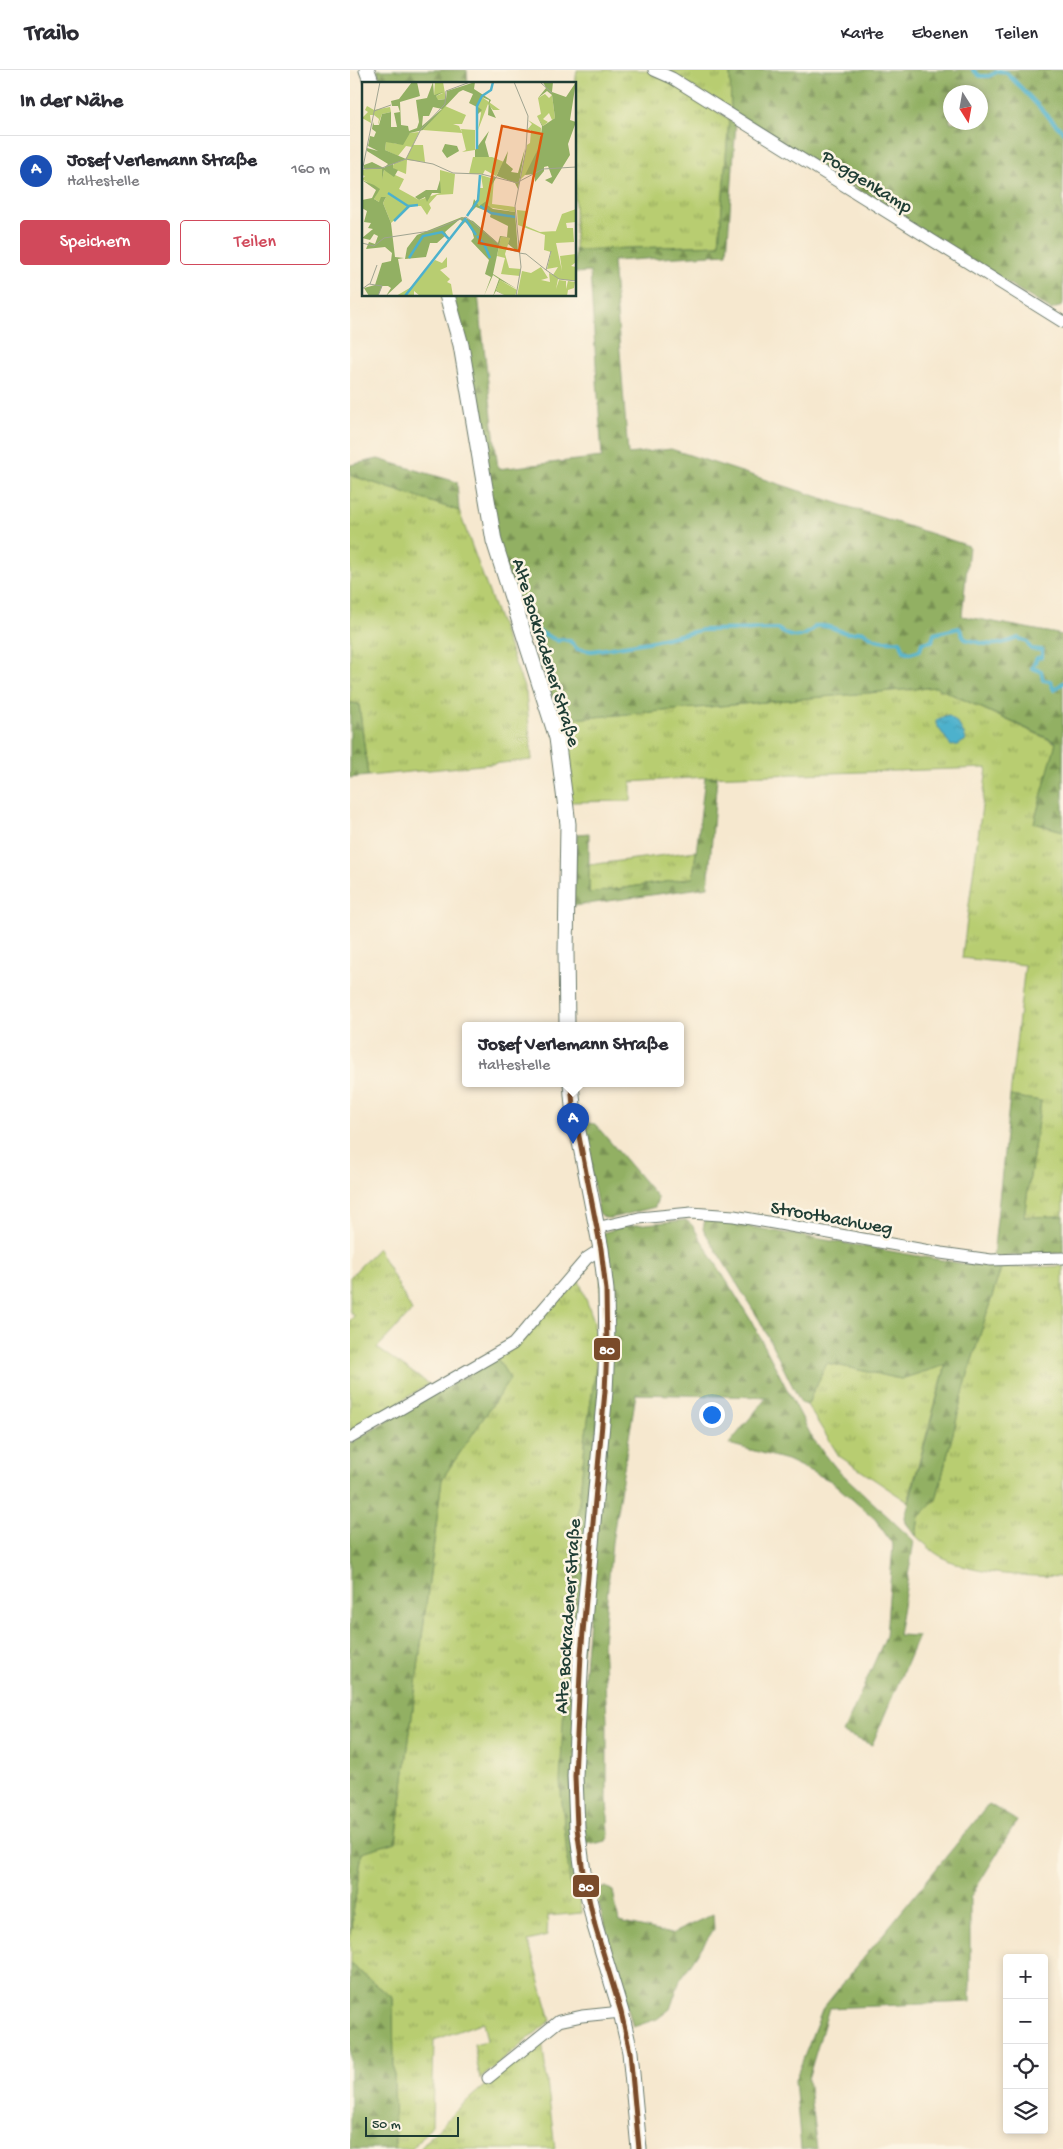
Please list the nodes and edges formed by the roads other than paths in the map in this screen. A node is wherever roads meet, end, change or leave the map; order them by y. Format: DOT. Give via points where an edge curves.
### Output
graph roads {
  1 [pos="367,70"];
  2 [pos="654,70"];
  3 [pos="371,82"];
  4 [pos="447,296"];
  5 [pos="1063,322"];
  6 [pos="568,1022"];
  7 [pos="572,1087"];
  8 [pos="596,1228"];
  9 [pos="600,1249"];
  10 [pos="1063,1258"];
  11 [pos="350,1438"];
  12 [pos="621,2012"];
  13 [pos="488,2078"];
  14 [pos="639,2149"];
  1 -- 3 [label="street"];
  2 -- 5 [label="street, Poggenkamp" via="672,78"];
  4 -- 6 [label="street, Alte Bockradener Straße" via="461,345 494,541 557,738 568,824"];
  7 -- 8 [label="street, Alte Bockradener Straße"];
  8 -- 9 [label="street, Alte Bockradener Straße"];
  8 -- 10 [label="street, Strootbachweg" via="638,1218 691,1213 734,1216 991,1260"];
  9 -- 11 [label="street" via="587,1258 514,1344"];
  9 -- 12 [label="street, Alte Bockradener Straße" via="606,1290 607,1349 580,1654 575,1776 583,1872"];
  12 -- 13 [label="street" via="559,2021"];
  12 -- 14 [label="street, Alte Bockradener Straße" via="630,2052"];
}
